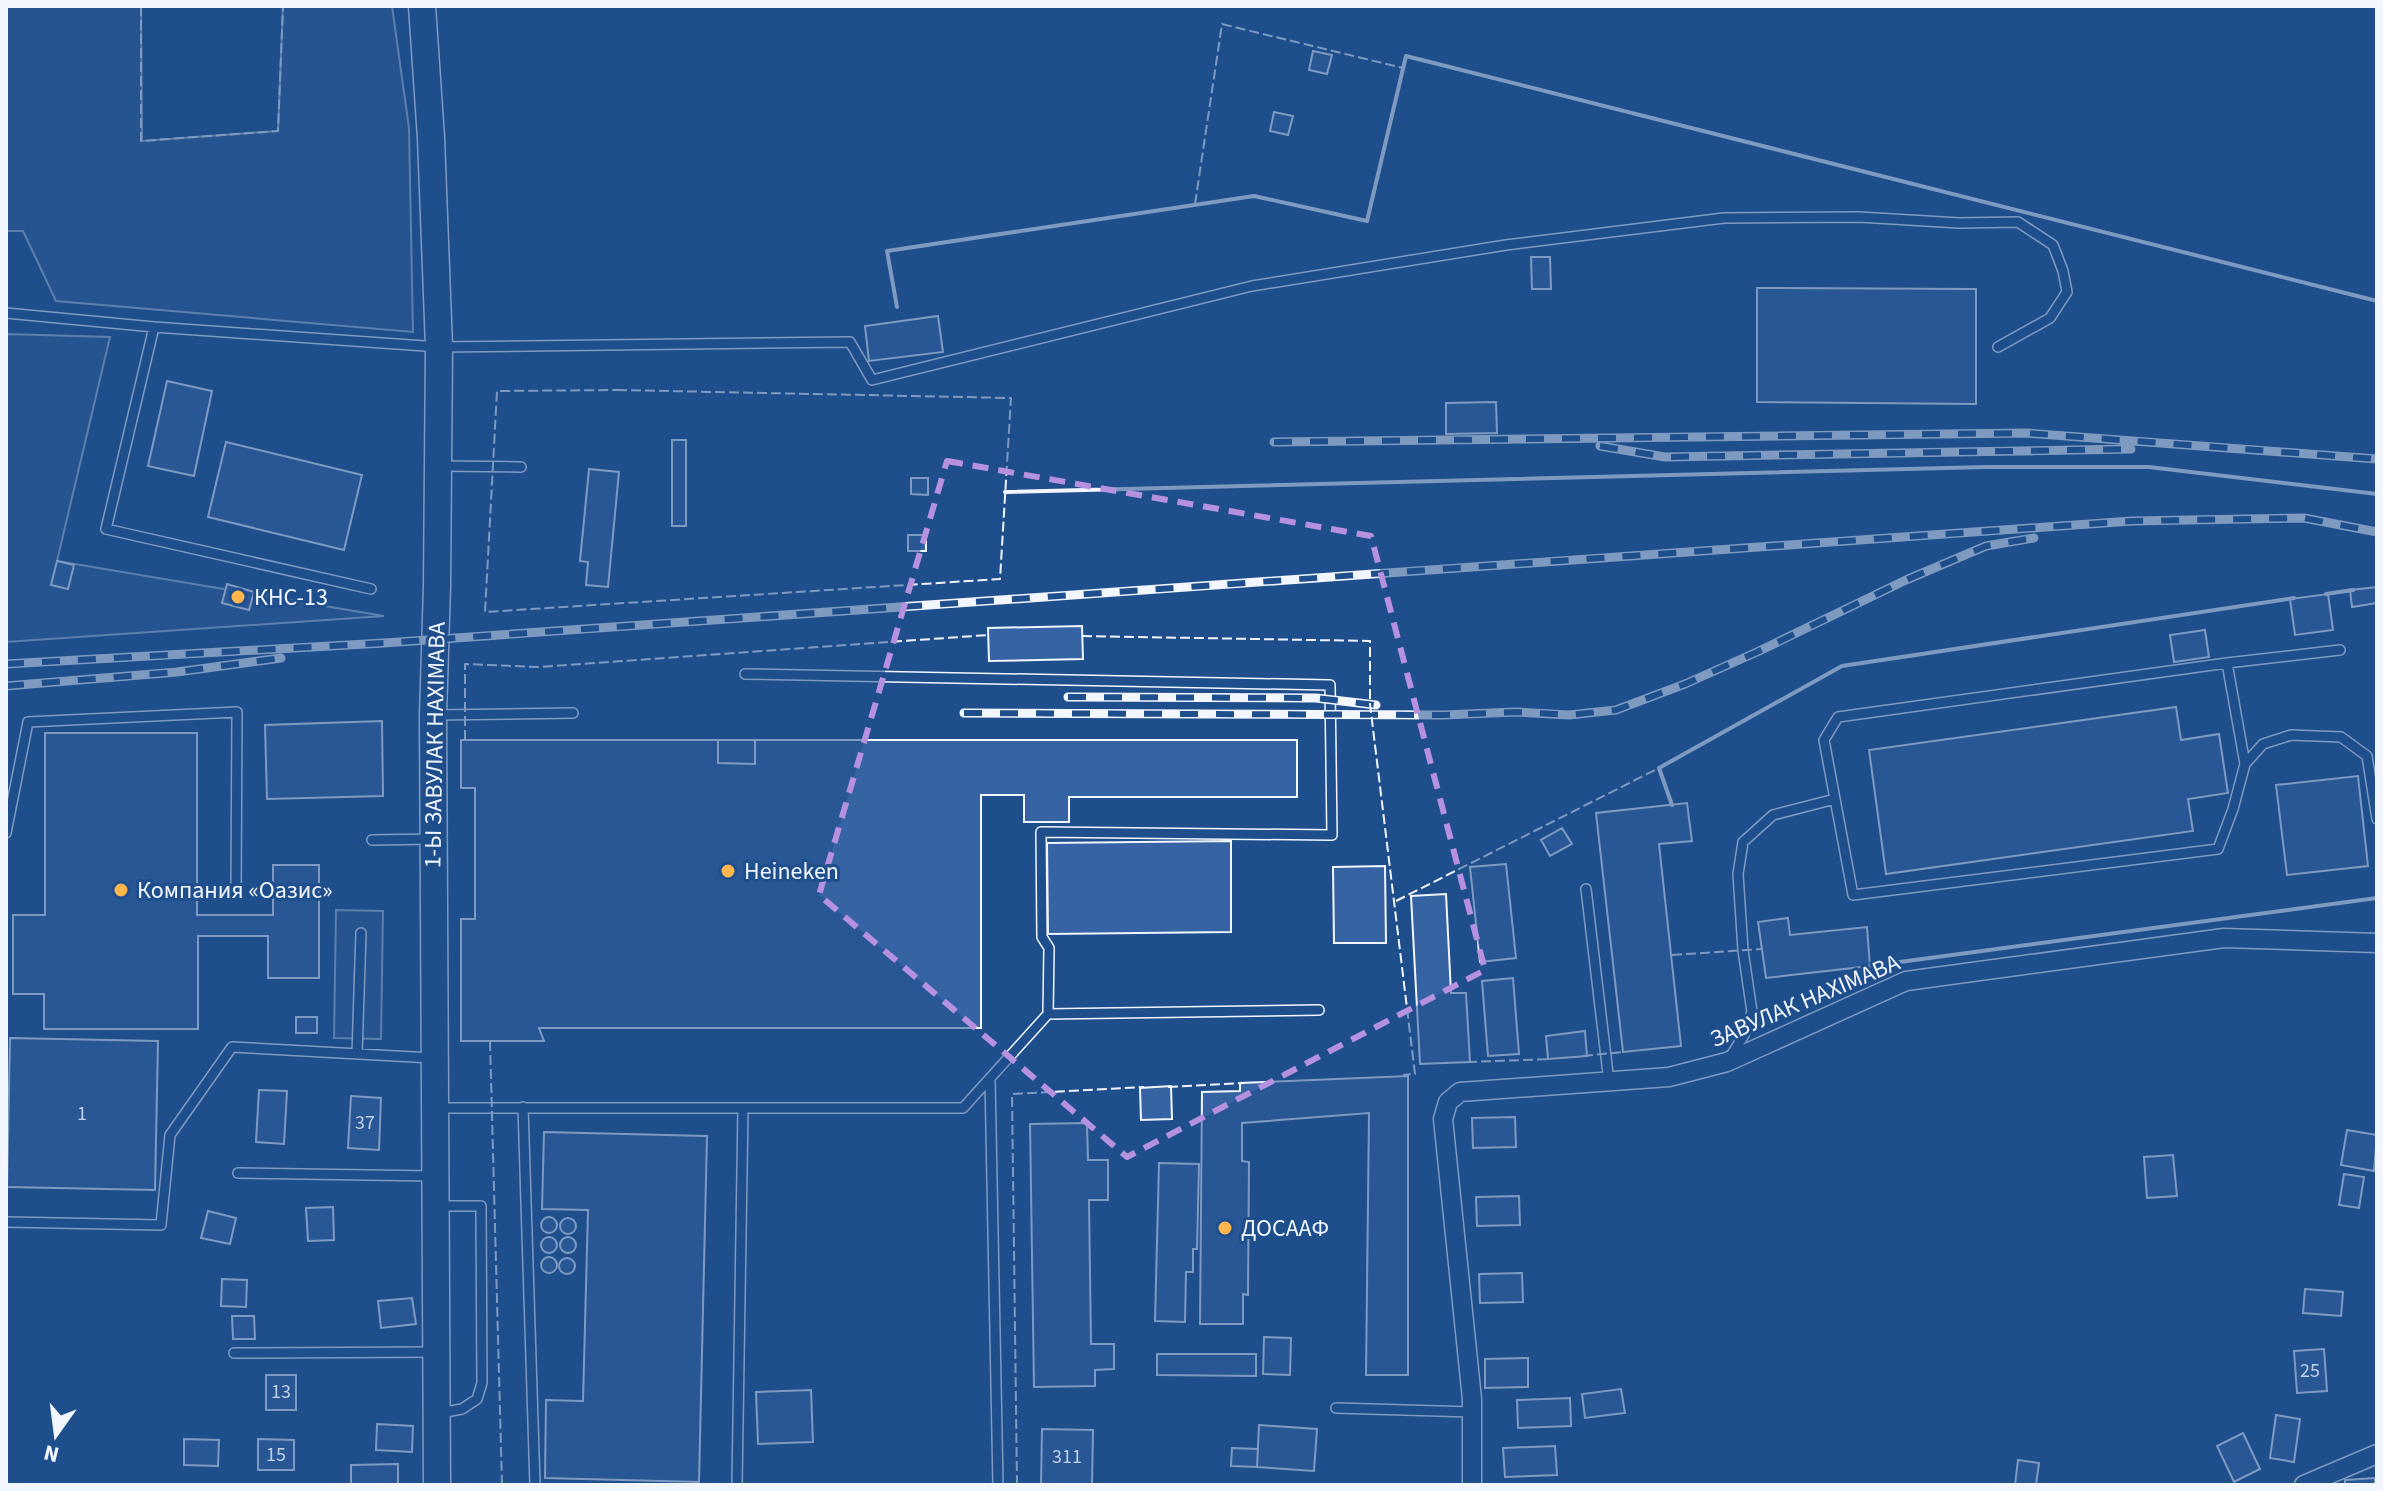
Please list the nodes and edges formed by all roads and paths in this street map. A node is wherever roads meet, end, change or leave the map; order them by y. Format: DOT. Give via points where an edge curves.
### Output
graph roads {
  1 [pos="422,6"];
  2 [pos="6,313"];
  3 [pos="154,327"];
  4 [pos="439,347"];
  5 [pos="1998,347"];
  6 [pos="438,466"];
  7 [pos="521,467"];
  8 [pos="371,589"];
  9 [pos="2340,650"];
  10 [pos="2227,663"];
  11 [pos="745,674"];
  12 [pos="573,713"];
  13 [pos="433,715"];
  14 [pos="2245,764"];
  15 [pos="1835,799"];
  16 [pos="2377,819"];
  17 [pos="6,833"];
  18 [pos="434,839"];
  19 [pos="372,840"];
  20 [pos="1586,889"];
  21 [pos="236,891"];
  22 [pos="361,933"];
  23 [pos="2377,943"];
  24 [pos="1319,1010"];
  25 [pos="1048,1014"];
  26 [pos="357,1054"];
  27 [pos="435,1058"];
  28 [pos="1727,1062"];
  29 [pos="990,1079"];
  30 [pos="1609,1082"];
  31 [pos="523,1107"];
  32 [pos="435,1108"];
  33 [pos="743,1108"];
  34 [pos="238,1173"];
  35 [pos="436,1176"];
  36 [pos="436,1206"];
  37 [pos="6,1222"];
  38 [pos="437,1352"];
  39 [pos="234,1353"];
  40 [pos="1336,1408"];
  41 [pos="1472,1412"];
  42 [pos="437,1414"];
  43 [pos="2377,1454"];
  44 [pos="995,1483"];
  45 [pos="437,1485"];
  46 [pos="535,1485"];
  47 [pos="737,1485"];
  48 [pos="1472,1485"];
  49 [pos="2304,1485"];
  1 -- 4 [label="street, 1-Ы ЗАВУЛАК НАХІМАВА"];
  2 -- 3 [label="lane"];
  3 -- 4 [label="lane"];
  3 -- 8 [label="lane" via="106,529"];
  4 -- 5 [label="lane" via="850,342 872,380 1252,286 1506,245 1724,218 1859,217 2018,222 2053,245 2067,292 2050,318"];
  4 -- 6 [label="street, 1-Ы ЗАВУЛАК НАХІМАВА"];
  6 -- 7 [label="lane"];
  6 -- 13 [label="street, 1-Ы ЗАВУЛАК НАХІМАВА"];
  9 -- 10 [label="lane"];
  10 -- 14 [label="lane"];
  10 -- 15 [label="lane" via="1838,717 1824,740"];
  11 -- 25 [label="lane" via="1330,685 1332,835 1041,832"];
  12 -- 13 [label="lane"];
  13 -- 18 [label="street, 1-Ы ЗАВУЛАК НАХІМАВА"];
  14 -- 15 [label="lane" via="2218,849 1853,895"];
  14 -- 16 [label="lane" via="2263,744 2291,735 2341,737 2367,756"];
  15 -- 28 [label="lane" via="1773,815 1743,842 1738,874 1752,1012"];
  17 -- 21 [label="lane" via="28,722 237,712"];
  18 -- 19 [label="lane"];
  18 -- 27 [label="street, 1-Ы ЗАВУЛАК НАХІМАВА"];
  20 -- 30 [label="lane"];
  22 -- 26 [label="lane"];
  23 -- 28 [label="street, ЗАВУЛАК НАХІМАВА" via="2224,938 1906,981"];
  24 -- 25 [label="lane"];
  25 -- 29 [label="lane"];
  26 -- 27 [label="lane"];
  26 -- 37 [label="lane" via="232,1047 170,1135 161,1225"];
  27 -- 32 [label="street, 1-Ы ЗАВУЛАК НАХІМАВА"];
  28 -- 30 [label="street, ЗАВУЛАК НАХІМАВА" via="1669,1077"];
  29 -- 33 [label="lane" via="963,1108"];
  29 -- 44 [label="lane"];
  30 -- 41 [label="street, ЗАВУЛАК НАХІМАВА" via="1460,1092 1448,1102 1443,1119"];
  31 -- 32 [label="lane"];
  31 -- 33 [label="lane"];
  31 -- 46 [label="lane"];
  32 -- 35 [label="street, 1-Ы ЗАВУЛАК НАХІМАВА"];
  33 -- 47 [label="lane"];
  34 -- 35 [label="lane"];
  35 -- 36 [label="street, 1-Ы ЗАВУЛАК НАХІМАВА"];
  36 -- 38 [label="street, 1-Ы ЗАВУЛАК НАХІМАВА"];
  36 -- 42 [label="lane" via="481,1206 482,1383 477,1399 462,1409"];
  38 -- 39 [label="lane"];
  38 -- 42 [label="street, 1-Ы ЗАВУЛАК НАХІМАВА"];
  40 -- 41 [label="lane"];
  41 -- 48 [label="street, ЗАВУЛАК НАХІМАВА"];
  42 -- 45 [label="street, 1-Ы ЗАВУЛАК НАХІМАВА"];
  43 -- 49 [label="street"];
}
